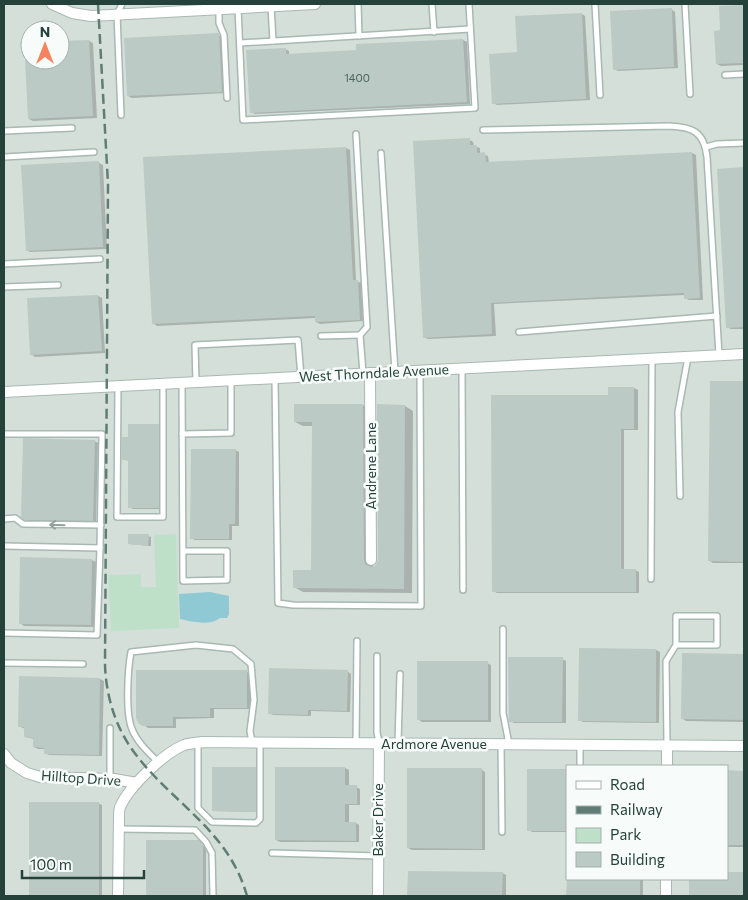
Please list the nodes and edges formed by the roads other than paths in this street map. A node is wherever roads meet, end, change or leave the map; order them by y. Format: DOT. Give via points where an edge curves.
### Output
graph roads {
  1 [pos="52,4"];
  2 [pos="122,4"];
  3 [pos="315,4"];
  4 [pos="358,4"];
  5 [pos="432,4"];
  6 [pos="469,4"];
  7 [pos="595,4"];
  8 [pos="685,4"];
  9 [pos="271,6"];
  10 [pos="228,7"];
  11 [pos="117,14"];
  12 [pos="470,30"];
  13 [pos="434,32"];
  14 [pos="359,36"];
  15 [pos="274,41"];
  16 [pos="240,43"];
  17 [pos="744,74"];
  18 [pos="725,75"];
  19 [pos="690,94"];
  20 [pos="600,95"];
  21 [pos="227,98"];
  22 [pos="120,115"];
  23 [pos="72,128"];
  24 [pos="483,130"];
  25 [pos="4,131"];
  26 [pos="356,134"];
  27 [pos="744,142"];
  28 [pos="706,148"];
  29 [pos="94,152"];
  30 [pos="381,153"];
  31 [pos="4,156"];
  32 [pos="100,259"];
  33 [pos="4,264"];
  34 [pos="58,285"];
  35 [pos="4,287"];
  36 [pos="716,316"];
  37 [pos="519,332"];
  38 [pos="360,335"];
  39 [pos="321,336"];
  40 [pos="744,354"];
  41 [pos="719,356"];
  42 [pos="688,357"];
  43 [pos="652,359"];
  44 [pos="462,368"];
  45 [pos="420,370"];
  46 [pos="395,372"];
  47 [pos="366,373"];
  48 [pos="301,377"];
  49 [pos="275,378"];
  50 [pos="231,380"];
  51 [pos="182,382"];
  52 [pos="196,382"];
  53 [pos="164,383"];
  54 [pos="118,386"];
  55 [pos="4,392"];
  56 [pos="4,434"];
  57 [pos="182,434"];
  58 [pos="680,496"];
  59 [pos="4,519"];
  60 [pos="101,525"];
  61 [pos="4,546"];
  62 [pos="100,548"];
  63 [pos="183,552"];
  64 [pos="371,560"];
  65 [pos="651,579"];
  66 [pos="463,590"];
  67 [pos="503,629"];
  68 [pos="4,633"];
  69 [pos="357,641"];
  70 [pos="676,645"];
  71 [pos="377,656"];
  72 [pos="4,663"];
  73 [pos="83,664"];
  74 [pos="400,674"];
  75 [pos="110,728"];
  76 [pos="256,742"];
  77 [pos="198,743"];
  78 [pos="356,743"];
  79 [pos="379,744"];
  80 [pos="398,744"];
  81 [pos="506,744"];
  82 [pos="580,745"];
  83 [pos="667,746"];
  84 [pos="744,746"];
  85 [pos="4,754"];
  86 [pos="158,762"];
  87 [pos="580,765"];
  88 [pos="667,765"];
  89 [pos="110,779"];
  90 [pos="137,783"];
  91 [pos="118,829"];
  92 [pos="502,832"];
  93 [pos="272,852"];
  94 [pos="378,856"];
  95 [pos="666,880"];
  96 [pos="118,896"];
  97 [pos="213,896"];
  98 [pos="378,896"];
  99 [pos="666,896"];
  1 -- 11 [label="street" via="77,14"];
  2 -- 11 [label="lane"];
  3 -- 9 [label="street"];
  4 -- 14 [label="lane"];
  5 -- 13 [label="lane"];
  6 -- 12 [label="lane"];
  7 -- 20 [label="lane"];
  8 -- 19 [label="lane"];
  9 -- 10 [label="street"];
  9 -- 15 [label="lane"];
  10 -- 11 [label="street"];
  10 -- 16 [label="lane"];
  10 -- 21 [label="lane" via="219,23 224,35"];
  11 -- 22 [label="lane"];
  12 -- 13 [label="lane"];
  12 -- 16 [label="lane" via="475,108 243,120"];
  13 -- 14 [label="lane"];
  14 -- 15 [label="lane"];
  15 -- 16 [label="lane"];
  17 -- 18 [label="lane"];
  23 -- 25 [label="lane"];
  24 -- 28 [label="lane" via="685,126 701,137"];
  26 -- 38 [label="lane" via="367,327"];
  27 -- 28 [label="lane"];
  28 -- 36 [label="lane"];
  29 -- 31 [label="lane"];
  30 -- 46 [label="lane"];
  32 -- 33 [label="lane"];
  34 -- 35 [label="lane"];
  36 -- 37 [label="lane"];
  36 -- 41 [label="lane"];
  38 -- 39 [label="lane"];
  38 -- 47 [label="lane"];
  40 -- 41 [label="street, West Thorndale Avenue"];
  41 -- 42 [label="street, West Thorndale Avenue"];
  42 -- 43 [label="street, West Thorndale Avenue"];
  42 -- 58 [label="lane" via="678,412"];
  43 -- 44 [label="street, West Thorndale Avenue"];
  43 -- 65 [label="lane"];
  44 -- 45 [label="street, West Thorndale Avenue"];
  44 -- 66 [label="lane"];
  45 -- 46 [label="street, West Thorndale Avenue"];
  45 -- 49 [label="lane" via="421,606 293,605 278,602"];
  46 -- 47 [label="street, West Thorndale Avenue"];
  47 -- 48 [label="street, West Thorndale Avenue"];
  47 -- 64 [label="street, Andrene Lane"];
  48 -- 49 [label="street, West Thorndale Avenue"];
  48 -- 52 [label="lane" via="298,340 195,345"];
  49 -- 50 [label="street, West Thorndale Avenue"];
  50 -- 52 [label="street, West Thorndale Avenue"];
  50 -- 57 [label="lane" via="231,433"];
  51 -- 52 [label="street, West Thorndale Avenue"];
  51 -- 53 [label="street, West Thorndale Avenue"];
  51 -- 57 [label="lane"];
  53 -- 54 [label="street, West Thorndale Avenue"];
  53 -- 54 [label="lane" via="164,517 118,517"];
  54 -- 55 [label="street, West Thorndale Avenue"];
  56 -- 60 [label="lane" via="102,434"];
  57 -- 63 [label="lane"];
  60 -- 59 [label="lane, one-way" via="24,524 15,518"];
  60 -- 62 [label="lane"];
  61 -- 62 [label="lane"];
  62 -- 68 [label="lane" via="97,635"];
  63 -- 63 [label="lane" via="183,581 228,580 227,551"];
  67 -- 81 [label="lane"];
  69 -- 78 [label="lane"];
  70 -- 70 [label="lane" via="676,616 717,616 717,645"];
  70 -- 83 [label="lane" via="666,660"];
  71 -- 79 [label="lane"];
  72 -- 73 [label="lane"];
  74 -- 80 [label="lane"];
  75 -- 89 [label="lane"];
  76 -- 77 [label="street, Ardmore Avenue"];
  76 -- 77 [label="lane" via="260,819 256,823 212,822 198,808"];
  76 -- 78 [label="street, Ardmore Avenue"];
  76 -- 86 [label="lane" via="250,731 254,700 251,664 233,649 196,646 131,652 128,666 131,728"];
  77 -- 86 [label="street, Ardmore Avenue" via="185,744"];
  78 -- 79 [label="street, Ardmore Avenue"];
  79 -- 80 [label="street, Ardmore Avenue"];
  79 -- 94 [label="street, Baker Drive"];
  80 -- 81 [label="street, Ardmore Avenue"];
  81 -- 82 [label="street, Ardmore Avenue"];
  81 -- 92 [label="lane"];
  82 -- 83 [label="street, Ardmore Avenue"];
  82 -- 87 [label="lane"];
  83 -- 84 [label="street, Ardmore Avenue"];
  83 -- 88 [label="street"];
  85 -- 89 [label="street, Hilltop Drive" via="10,763 40,777"];
  86 -- 90 [label="street, Ardmore Avenue"];
  89 -- 90 [label="street, Hilltop Drive"];
  90 -- 91 [label="street, Hilltop Drive" via="120,805"];
  91 -- 96 [label="street, Hilltop Drive"];
  91 -- 97 [label="lane" via="195,830 212,852"];
  93 -- 94 [label="lane"];
  94 -- 98 [label="street, Baker Drive"];
  95 -- 99 [label="street"];
}
